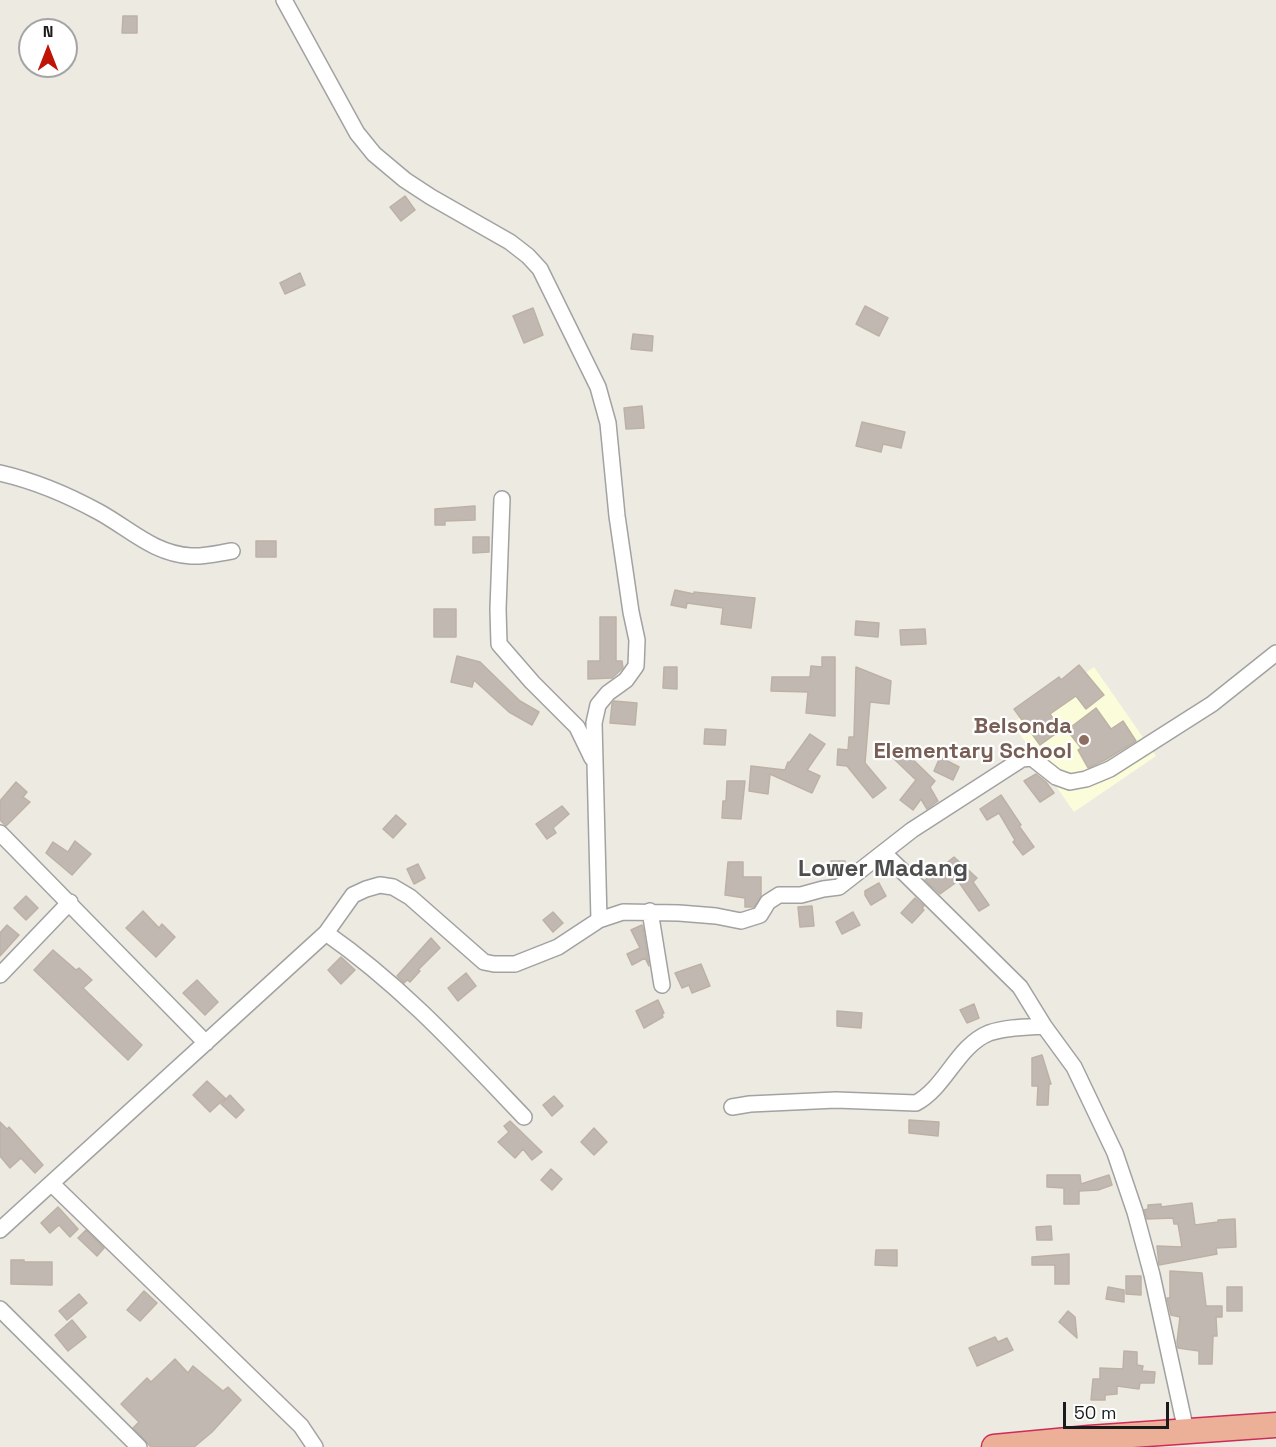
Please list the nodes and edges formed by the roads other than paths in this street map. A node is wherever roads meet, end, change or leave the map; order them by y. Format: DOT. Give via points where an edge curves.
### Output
graph roads {
  1 [pos="284,0"];
  2 [pos="0,473"];
  3 [pos="502,499"];
  4 [pos="232,551"];
  5 [pos="1276,652"];
  6 [pos="594,764"];
  7 [pos="0,833"];
  8 [pos="884,853"];
  9 [pos="70,903"];
  10 [pos="650,911"];
  11 [pos="599,920"];
  12 [pos="326,933"];
  13 [pos="2,970"];
  14 [pos="662,986"];
  15 [pos="1044,1026"];
  16 [pos="206,1043"];
  17 [pos="732,1107"];
  18 [pos="524,1117"];
  19 [pos="52,1184"];
  20 [pos="0,1230"];
  21 [pos="0,1309"];
  22 [pos="1276,1425"];
  23 [pos="1186,1431"];
  24 [pos="139,1447"];
  25 [pos="315,1447"];
  26 [pos="994,1447"];
  1 -- 6 [label="street" via="357,133 374,154 431,197 510,242 540,269 598,387 608,423 638,656 626,680 598,705"];
  2 -- 4 [label="street" via="59,491 120,524 145,543 168,551 191,556"];
  3 -- 6 [label="street" via="499,644 577,727"];
  5 -- 8 [label="street" via="1212,704 1110,769 1070,782 1056,777 1032,758 1022,759 912,830"];
  6 -- 11 [label="street"];
  7 -- 9 [label="street"];
  8 -- 10 [label="street" via="839,887 779,895 768,902 760,915 741,921"];
  8 -- 15 [label="street" via="1020,987"];
  9 -- 13 [label="street"];
  9 -- 16 [label="street"];
  10 -- 11 [label="street" via="623,912"];
  10 -- 14 [label="street"];
  11 -- 12 [label="street" via="558,947 515,964 494,964 483,962 410,897 393,886 381,885 353,896"];
  12 -- 16 [label="street"];
  12 -- 18 [label="street" via="420,1008"];
  15 -- 17 [label="street" via="988,1034 974,1043 926,1097 916,1103 836,1100"];
  15 -- 23 [label="street" via="1074,1067 1115,1153 1152,1275"];
  16 -- 19 [label="street"];
  19 -- 20 [label="street"];
  19 -- 25 [label="street" via="287,1412"];
  21 -- 24 [label="street"];
  22 -- 23 [label="highway"];
  23 -- 26 [label="highway"];
}
